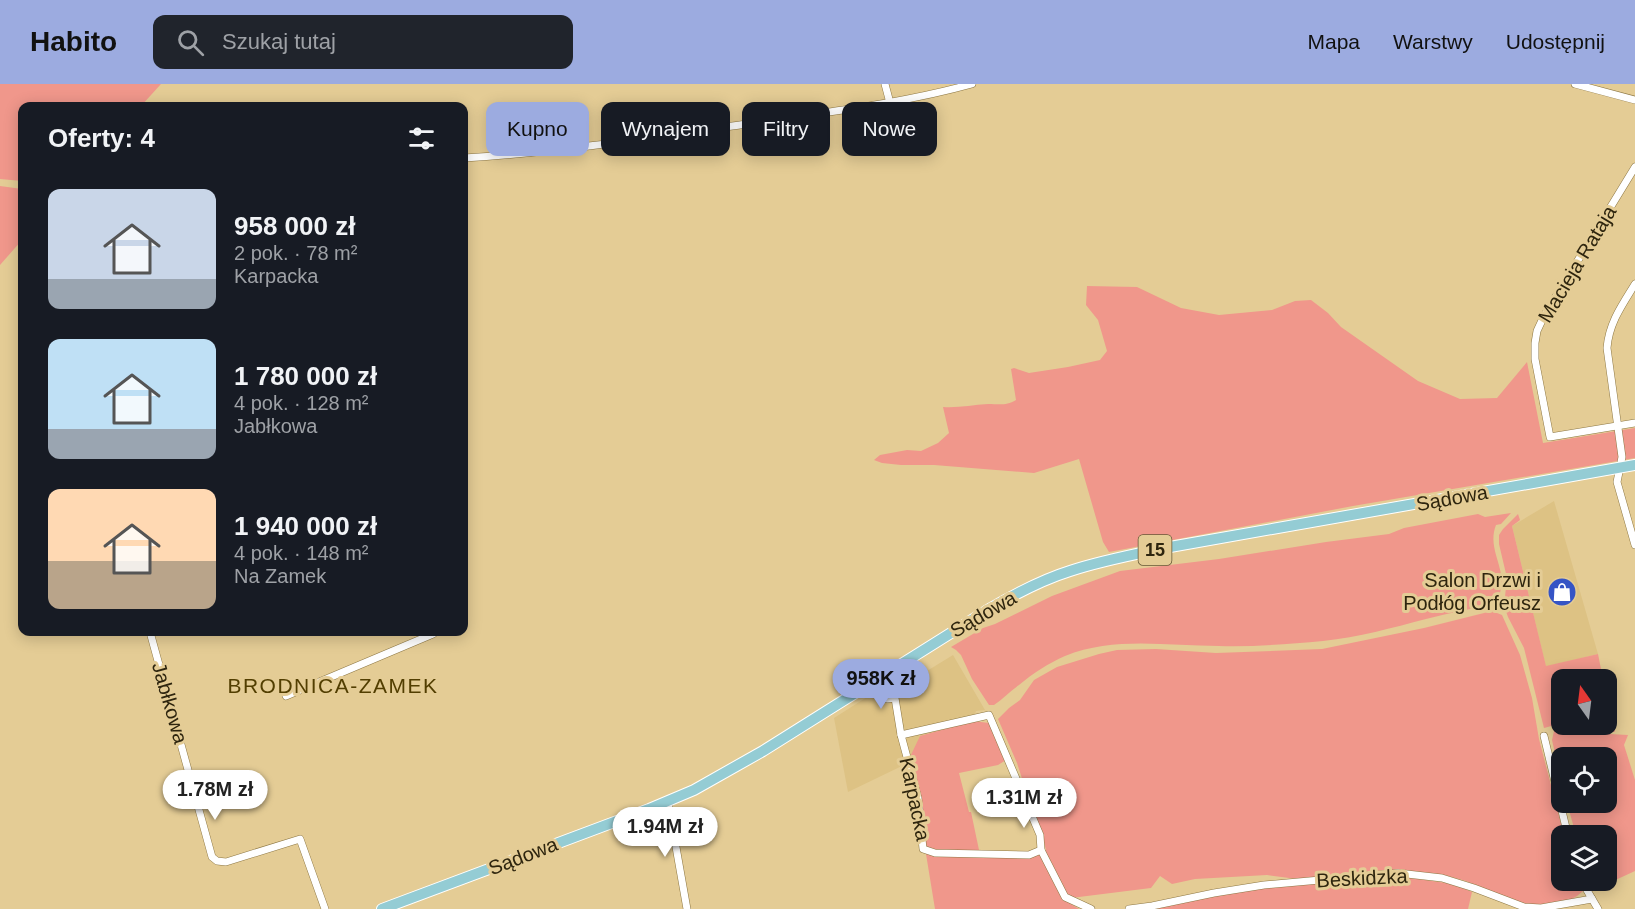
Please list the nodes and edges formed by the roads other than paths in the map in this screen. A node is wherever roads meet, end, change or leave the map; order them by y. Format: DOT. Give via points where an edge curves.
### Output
graph roads {
  1 [pos="885,84"];
  2 [pos="972,84"];
  3 [pos="1575,84"];
  4 [pos="1635,100"];
  5 [pos="890,102"];
  6 [pos="895,102"];
  7 [pos="842,110"];
  8 [pos="468,158"];
  9 [pos="1635,167"];
  10 [pos="1635,284"];
  11 [pos="1635,423"];
  12 [pos="1618,426"];
  13 [pos="1635,465"];
  14 [pos="1620,468"];
  15 [pos="1635,545"];
  16 [pos="151,636"];
  17 [pos="428,636"];
  18 [pos="880,677"];
  19 [pos="286,696"];
  20 [pos="901,735"];
  21 [pos="1544,736"];
  22 [pos="668,802"];
  23 [pos="1565,825"];
  24 [pos="1041,850"];
  25 [pos="1587,891"];
  26 [pos="1592,899"];
  27 [pos="325,909"];
  28 [pos="382,909"];
  29 [pos="687,909"];
  30 [pos="1091,909"];
  31 [pos="1129,909"];
  32 [pos="1598,909"];
  1 -- 5 [label="street"];
  2 -- 6 [label="street"];
  3 -- 4 [label="street"];
  7 -- 8 [label="street" via="611,144"];
  9 -- 12 [label="street, Macieja Rataja" via="1544,316 1534,343 1550,437"];
  10 -- 12 [label="street" via="1608,335"];
  11 -- 12 [label="street"];
  12 -- 14 [label="street"];
  13 -- 14 [label="main road, Sądowa / 15"];
  14 -- 15 [label="street" via="1617,482"];
  14 -- 18 [label="main road, Sądowa / 15" via="1170,547 1094,564 1053,577 986,610"];
  16 -- 27 [label="street, Jabłkowa" via="212,857 226,862 300,839"];
  17 -- 19 [label="street"];
  18 -- 20 [label="street, Karpacka" via="887,699 894,698"];
  18 -- 22 [label="main road, Sądowa / 15" via="714,779"];
  20 -- 24 [label="street" via="989,715 1040,835"];
  20 -- 24 [label="street, Karpacka" via="918,798 923,849 935,853 1029,855"];
  21 -- 23 [label="street"];
  22 -- 28 [label="main road, Sądowa / 15"];
  22 -- 29 [label="street"];
  24 -- 30 [label="street" via="1065,897"];
  25 -- 26 [label="street"];
  26 -- 31 [label="street, Beskidzka" via="1524,907 1442,878 1398,873 1264,885"];
  26 -- 32 [label="street"];
}
